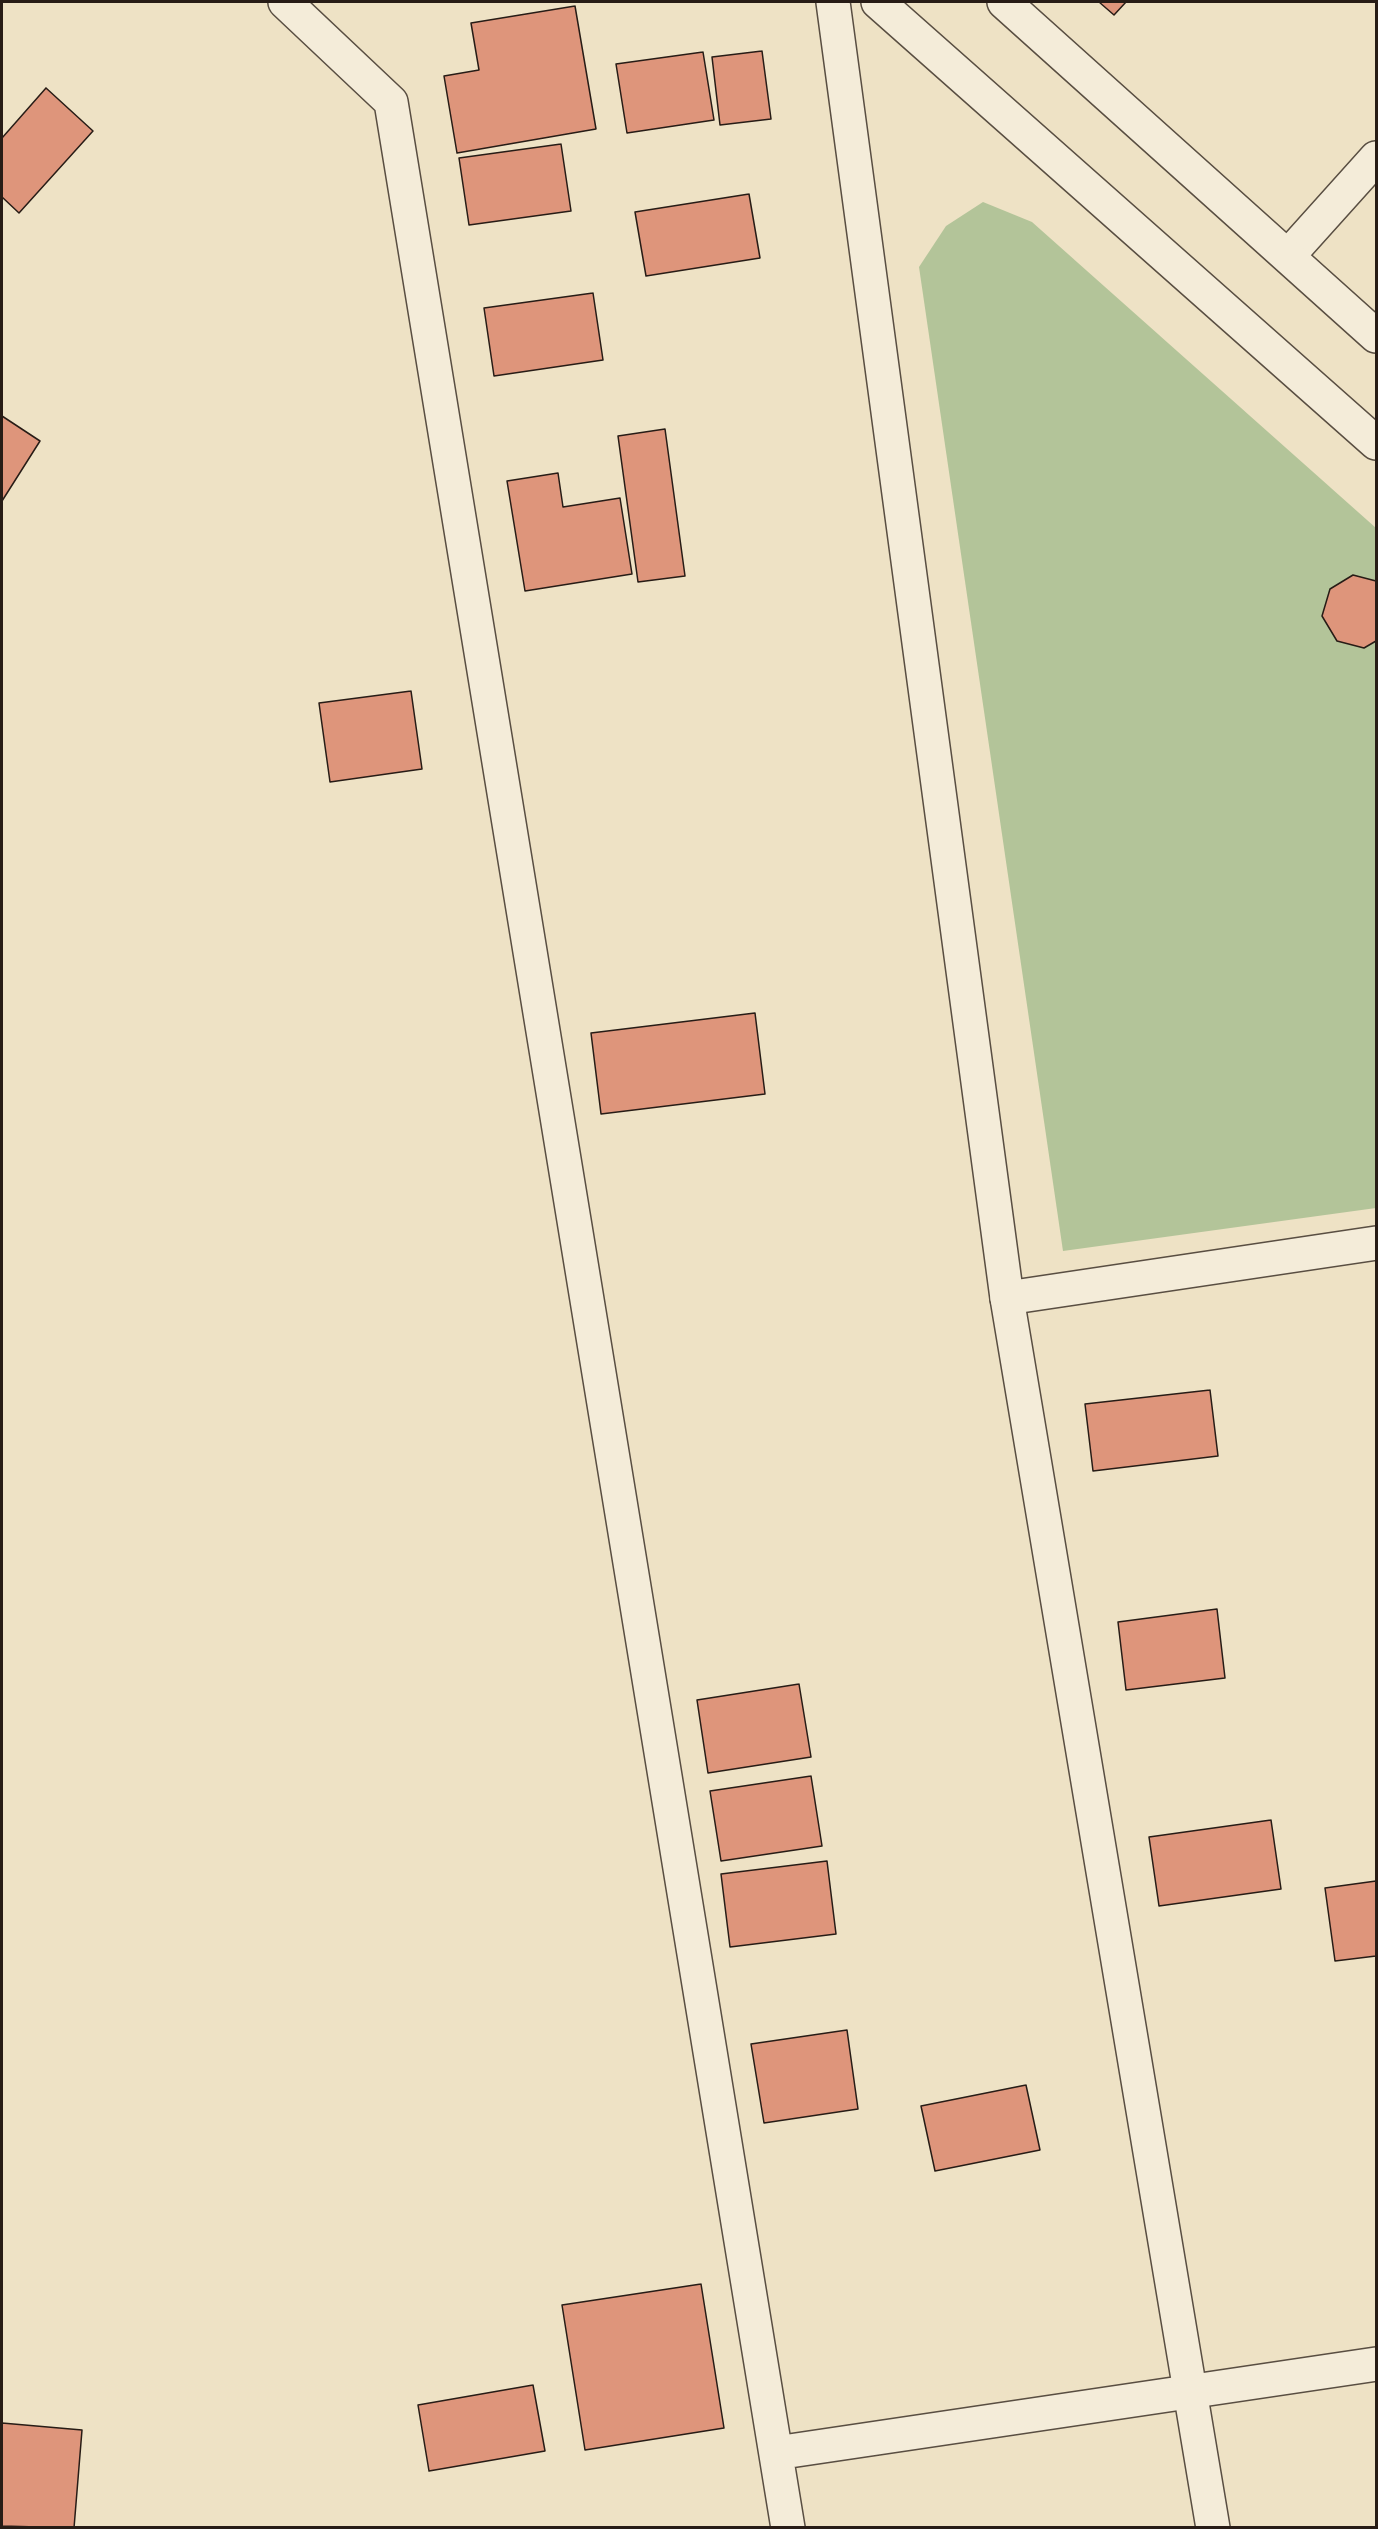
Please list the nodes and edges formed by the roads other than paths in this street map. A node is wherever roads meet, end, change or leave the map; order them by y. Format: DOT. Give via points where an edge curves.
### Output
graph roads {
  1 [pos="285,2"];
  2 [pos="833,2"];
  3 [pos="878,2"];
  4 [pos="1004,2"];
  5 [pos="1377,158"];
  6 [pos="1288,256"];
  7 [pos="1377,336"];
  8 [pos="1377,443"];
  9 [pos="1377,1243"];
  10 [pos="1007,1298"];
  11 [pos="1377,2364"];
  12 [pos="1190,2391"];
  13 [pos="776,2453"];
  14 [pos="788,2528"];
  15 [pos="1213,2528"];
  1 -- 13 [label="street" via="391,102"];
  2 -- 10 [label="street"];
  3 -- 8 [label="street"];
  4 -- 6 [label="street"];
  5 -- 6 [label="street"];
  6 -- 7 [label="street"];
  9 -- 10 [label="street"];
  10 -- 12 [label="street"];
  11 -- 12 [label="street"];
  12 -- 13 [label="street"];
  12 -- 15 [label="street"];
  13 -- 14 [label="street"];
}
